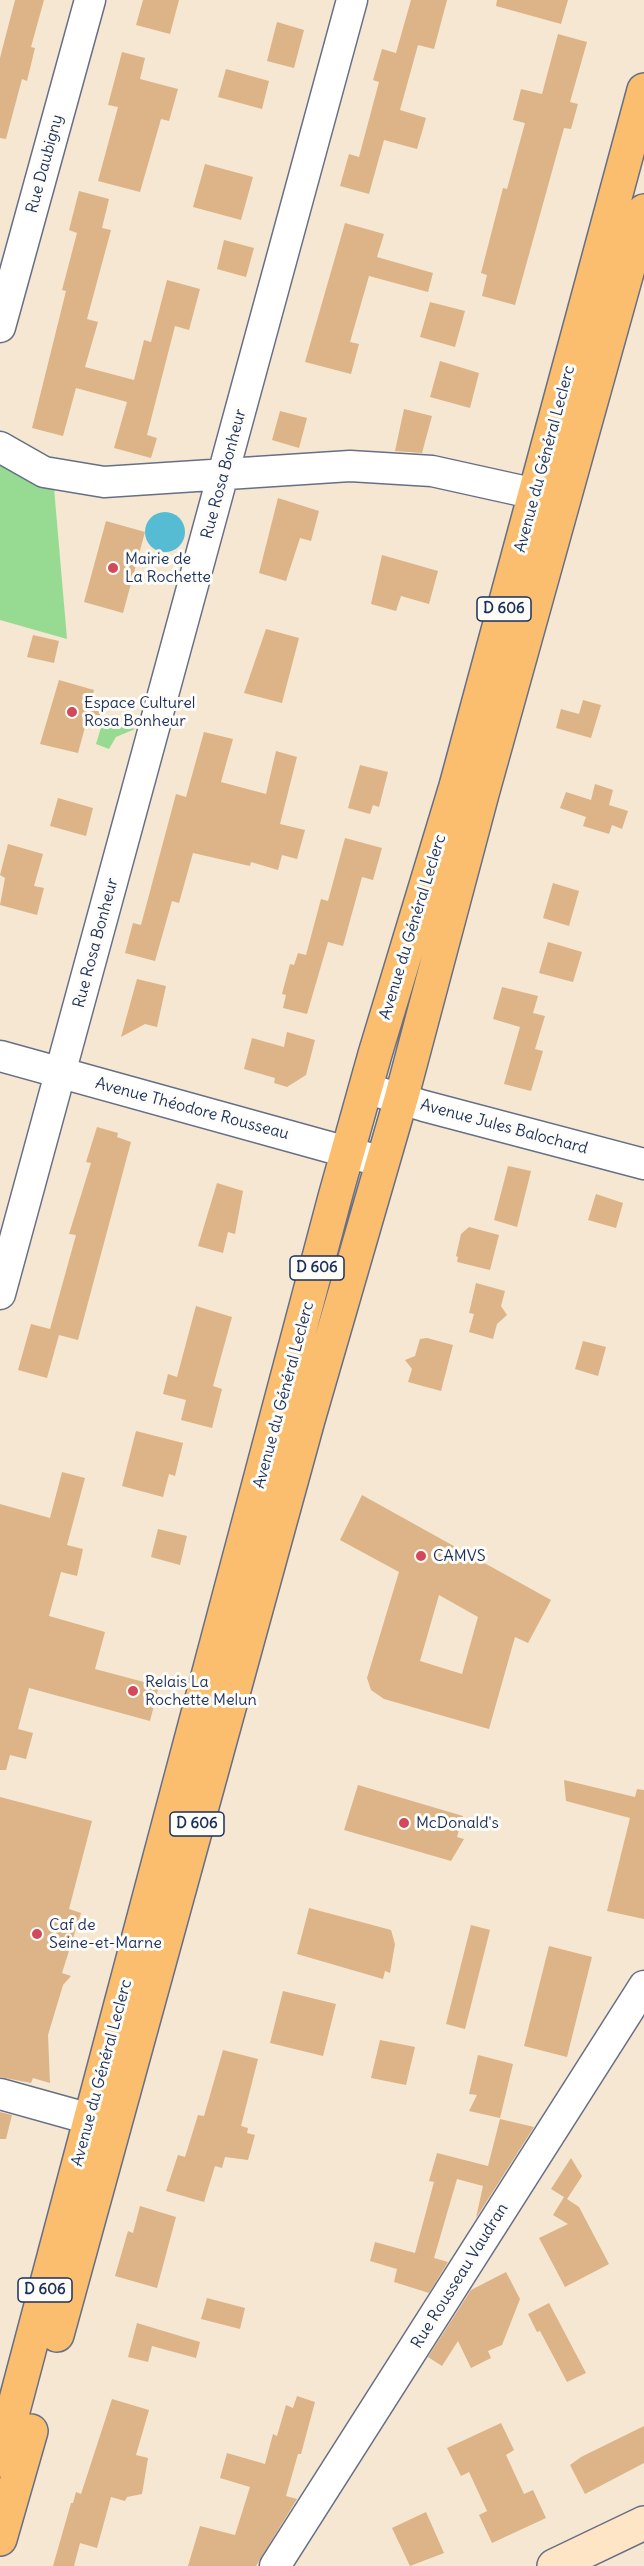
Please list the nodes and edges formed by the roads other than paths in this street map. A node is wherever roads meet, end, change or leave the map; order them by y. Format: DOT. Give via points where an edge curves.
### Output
graph roads {
  1 [pos="90,0"];
  2 [pos="352,0"];
  3 [pos="644,90"];
  4 [pos="644,211"];
  5 [pos="0,327"];
  6 [pos="0,447"];
  7 [pos="224,474"];
  8 [pos="536,494"];
  9 [pos="0,1056"];
  10 [pos="61,1074"];
  11 [pos="365,1088"];
  12 [pos="401,1099"];
  13 [pos="349,1152"];
  14 [pos="383,1162"];
  15 [pos="644,1164"];
  16 [pos="0,1294"];
  17 [pos="644,1986"];
  18 [pos="0,2094"];
  19 [pos="90,2120"];
  20 [pos="0,2460"];
  21 [pos="644,2523"];
  22 [pos="0,2539"];
  23 [pos="275,2566"];
  24 [pos="554,2566"];
  1 -- 5 [label="street, Rue Daubigny"];
  2 -- 7 [label="street, Rue Rosa Bonheur"];
  3 -- 8 [label="main road, Avenue du Général Leclerc / D 606"];
  4 -- 12 [label="main road, Avenue du Général Leclerc / D 606"];
  6 -- 7 [label="street" via="44,472 104,482"];
  7 -- 8 [label="street" via="373,467 432,471"];
  7 -- 10 [label="street, Rue Rosa Bonheur"];
  8 -- 11 [label="main road, Avenue du Général Leclerc / D 606" via="456,786"];
  9 -- 10 [label="street, Avenue Théodore Rousseau"];
  10 -- 13 [label="street, Avenue Théodore Rousseau"];
  10 -- 16 [label="street, Rue Rosa Bonheur"];
  11 -- 12 [label="street, Avenue Jules Balochard"];
  11 -- 13 [label="main road, Avenue du Général Leclerc / D 606"];
  12 -- 14 [label="main road, Avenue du Général Leclerc / D 606"];
  12 -- 15 [label="street, Avenue Jules Balochard"];
  13 -- 14 [label="street, Avenue Théodore Rousseau"];
  13 -- 19 [label="main road, Avenue du Général Leclerc / D 606"];
  14 -- 22 [label="main road, Avenue du Général Leclerc / D 606" via="308,1420"];
  17 -- 23 [label="street, Rue Rousseau Vaudran"];
  18 -- 19 [label="street"];
  19 -- 20 [label="main road, Avenue du Général Leclerc / D 606"];
  21 -- 24 [label="main road"];
}
